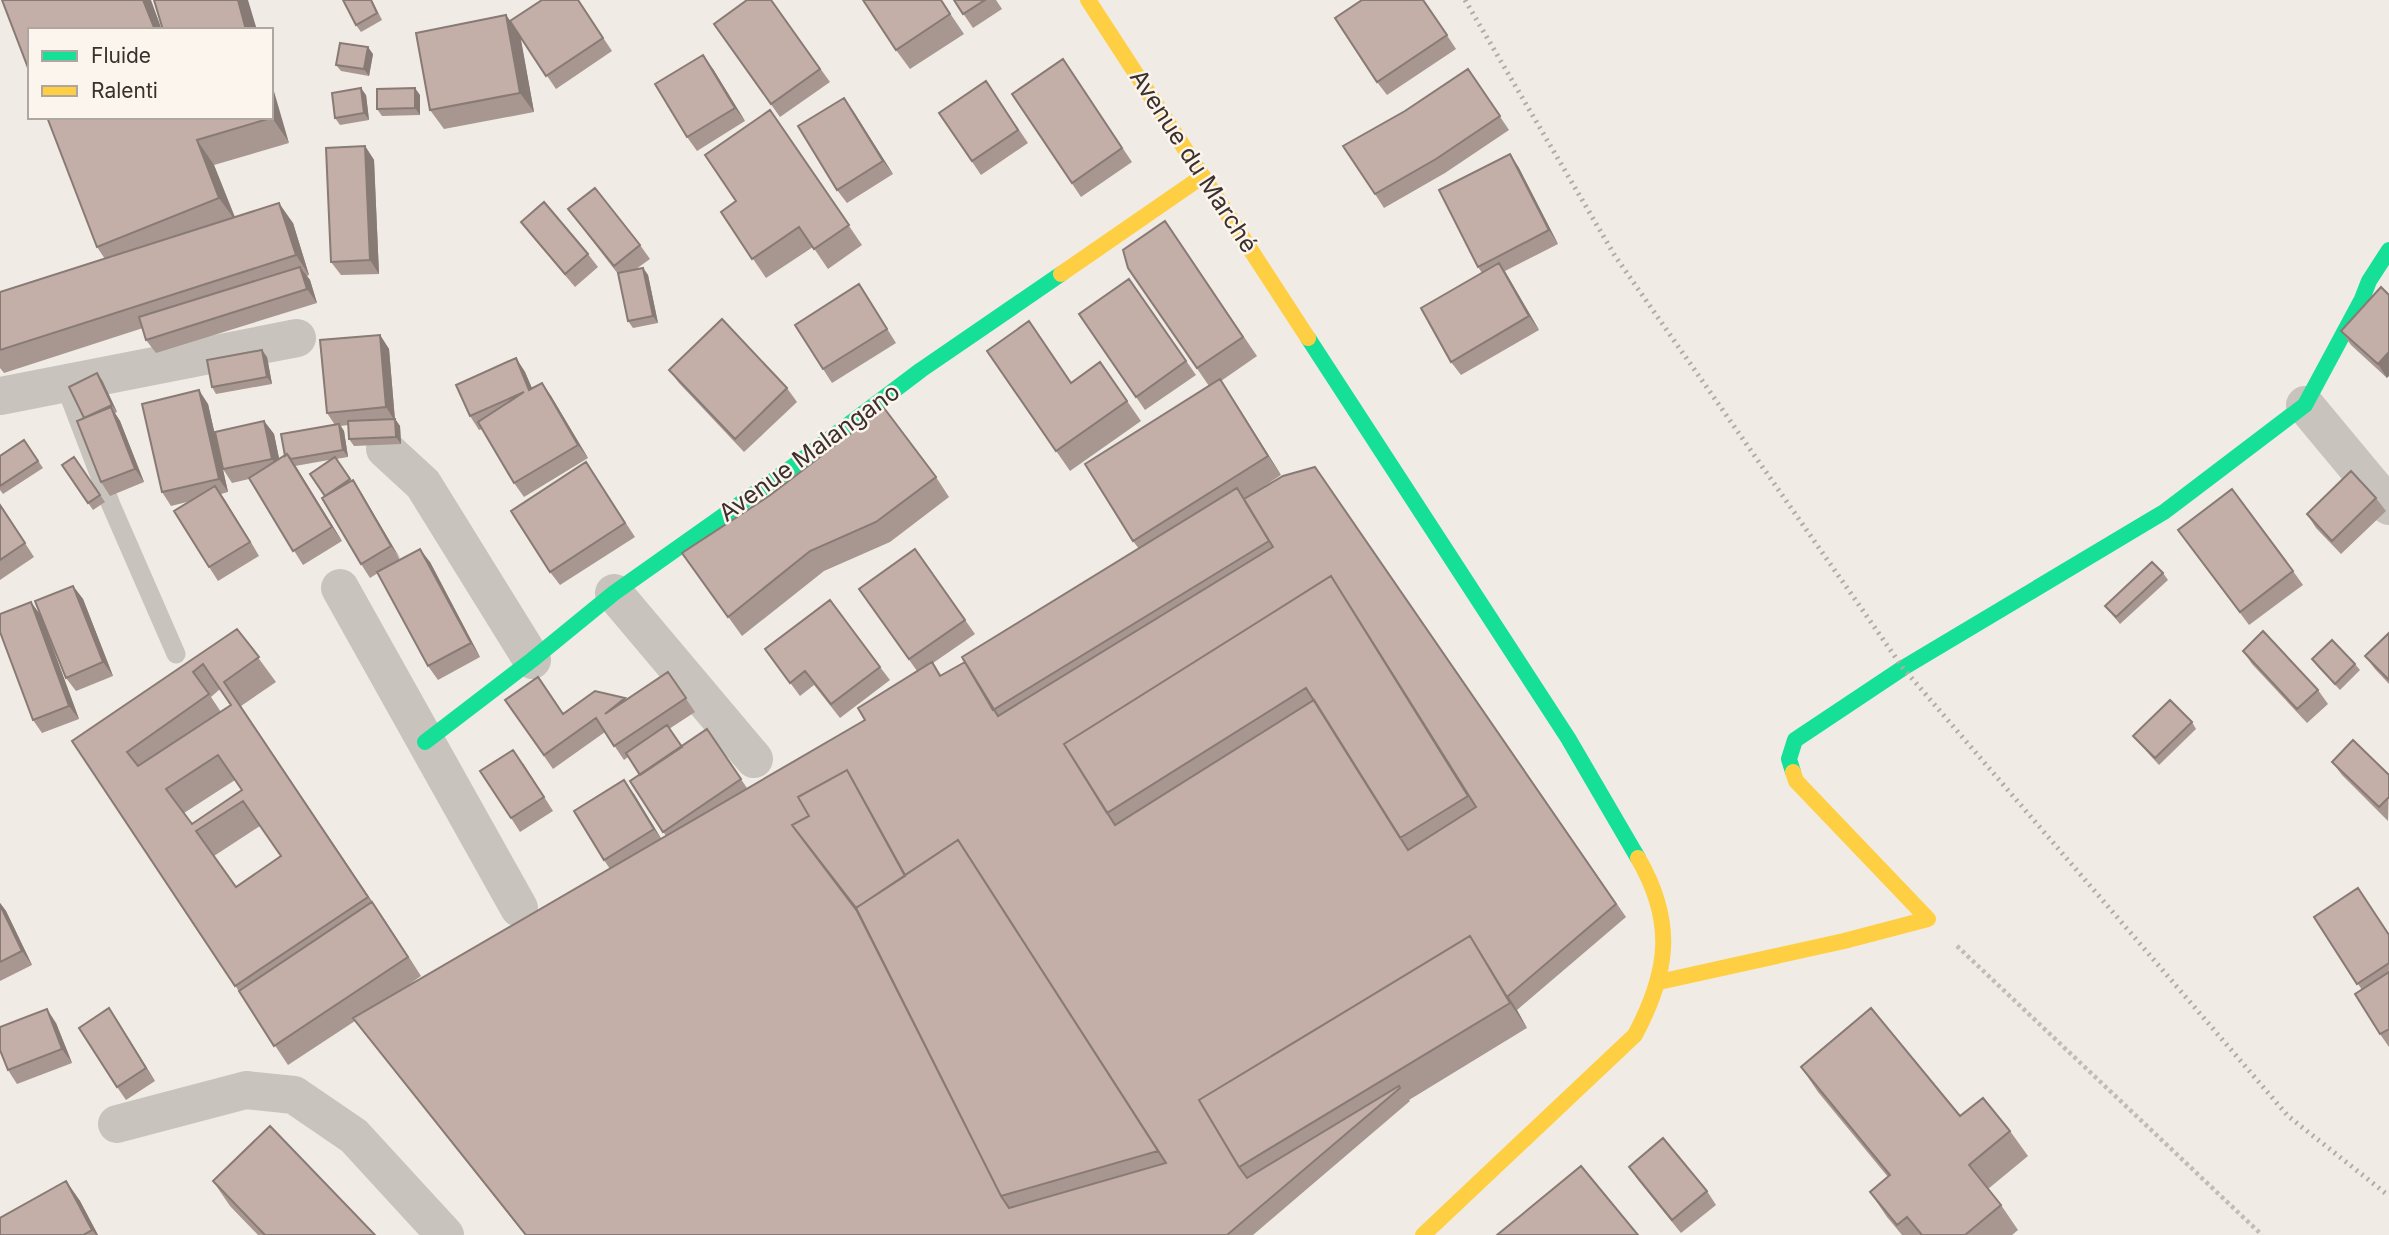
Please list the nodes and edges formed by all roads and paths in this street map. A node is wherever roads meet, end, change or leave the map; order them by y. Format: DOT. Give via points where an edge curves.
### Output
graph roads {
  1 [pos="1088,0"];
  2 [pos="1203,176"];
  3 [pos="2389,250"];
  4 [pos="297,338"];
  5 [pos="65,385"];
  6 [pos="0,396"];
  7 [pos="2305,405"];
  8 [pos="385,449"];
  9 [pos="2389,506"];
  10 [pos="340,588"];
  11 [pos="614,593"];
  12 [pos="176,654"];
  13 [pos="532,660"];
  14 [pos="425,742"];
  15 [pos="754,759"];
  16 [pos="519,908"];
  17 [pos="1928,919"];
  18 [pos="1659,982"];
  19 [pos="117,1124"];
  20 [pos="445,1235"];
  21 [pos="1423,1235"];
  22 [pos="2262,1235"];
  1 -- 2 [label="street, Avenue du Marché"];
  2 -- 11 [label="street, Avenue Malangano" via="920,370"];
  2 -- 18 [label="street, Avenue du Marché" via="1568,738 1653,884 1661,907 1665,952"];
  3 -- 7 [label="street"];
  4 -- 5 [label="street"];
  5 -- 6 [label="street"];
  5 -- 12 [label="lane"];
  7 -- 9 [label="street"];
  7 -- 17 [label="street" via="2164,512 1903,668 1795,740 1789,760 1796,781"];
  8 -- 13 [label="street" via="423,484"];
  10 -- 14 [label="street"];
  11 -- 13 [label="street, Avenue Malangano"];
  11 -- 15 [label="street"];
  13 -- 14 [label="street, Avenue Malangano"];
  14 -- 16 [label="street"];
  17 -- 18 [label="street"];
  17 -- 22 [label="path"];
  18 -- 21 [label="street, Avenue du Marché" via="1635,1035"];
  19 -- 20 [label="street" via="246,1090 294,1095 354,1136"];
}
